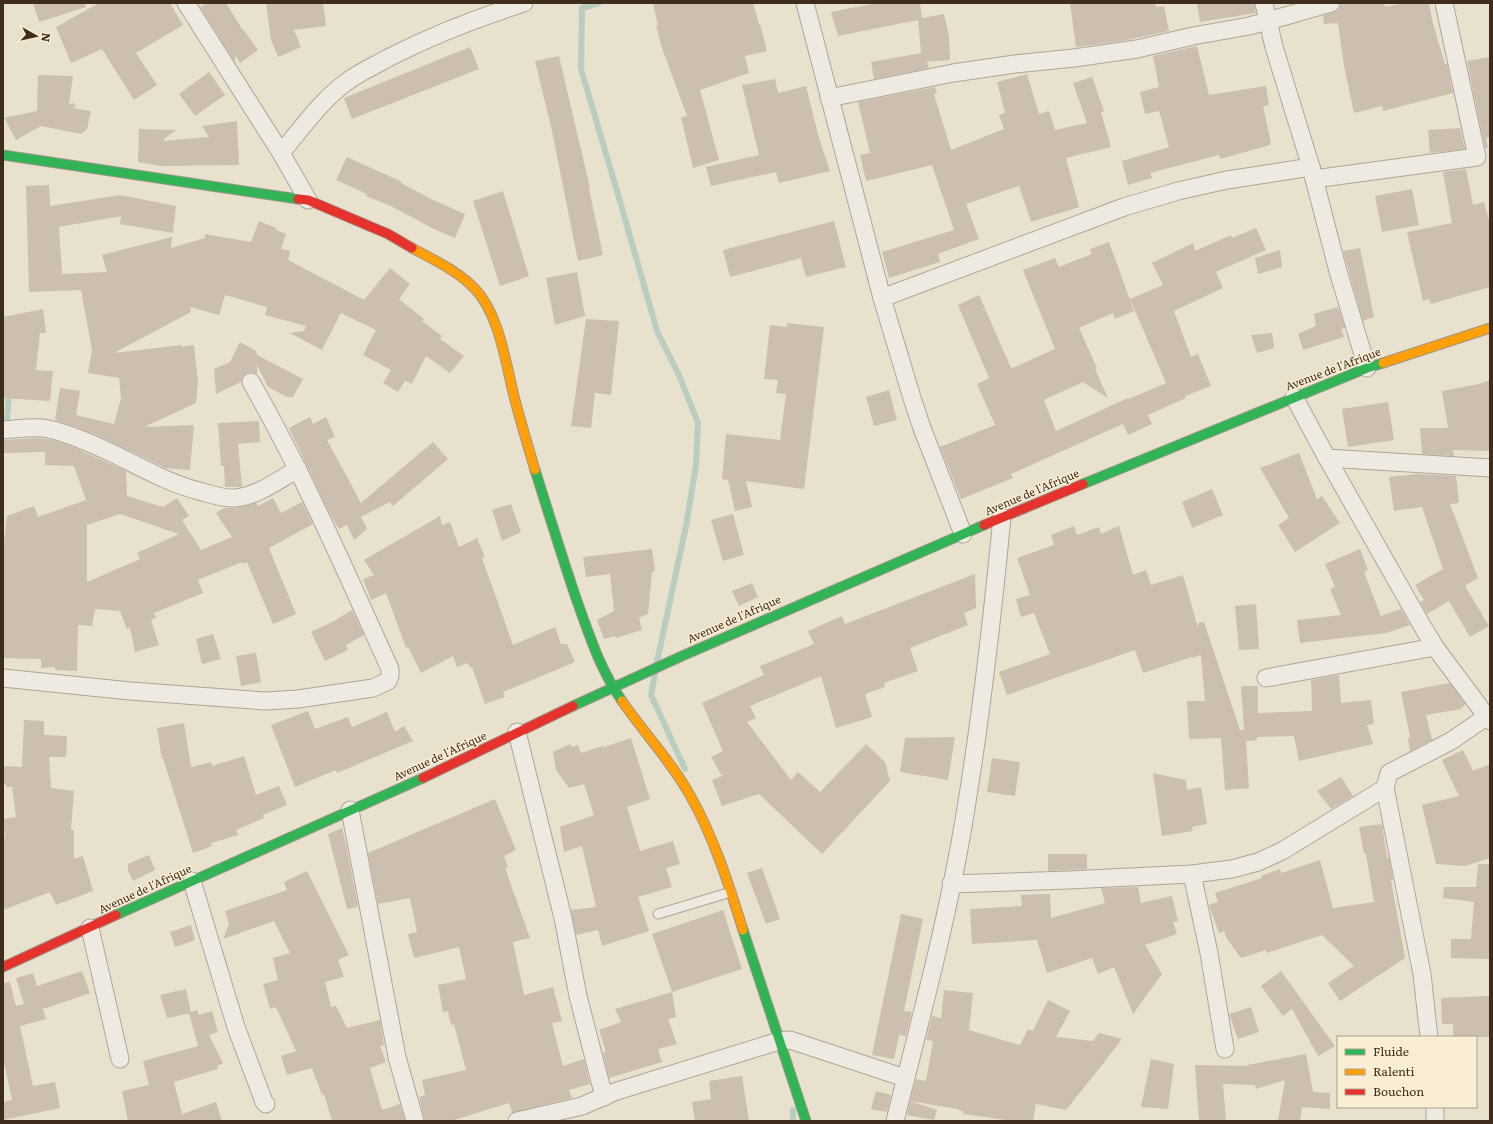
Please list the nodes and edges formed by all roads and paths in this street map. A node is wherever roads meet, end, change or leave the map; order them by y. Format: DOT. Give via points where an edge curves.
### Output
graph roads {
  1 [pos="186,3"];
  2 [pos="524,3"];
  3 [pos="805,3"];
  4 [pos="1264,3"];
  5 [pos="1331,3"];
  6 [pos="1444,3"];
  7 [pos="1268,21"];
  8 [pos="829,98"];
  9 [pos="4,152"];
  10 [pos="281,152"];
  11 [pos="1313,173"];
  12 [pos="308,200"];
  13 [pos="882,298"];
  14 [pos="1490,328"];
  15 [pos="1367,368"];
  16 [pos="251,382"];
  17 [pos="1294,397"];
  18 [pos="3,430"];
  19 [pos="1327,458"];
  20 [pos="1490,468"];
  21 [pos="298,469"];
  22 [pos="1002,517"];
  23 [pos="963,534"];
  24 [pos="1435,647"];
  25 [pos="3,678"];
  26 [pos="1266,678"];
  27 [pos="613,688"];
  28 [pos="1488,719"];
  29 [pos="517,732"];
  30 [pos="1385,788"];
  31 [pos="350,810"];
  32 [pos="1192,874"];
  33 [pos="192,881"];
  34 [pos="951,884"];
  35 [pos="731,892"];
  36 [pos="658,914"];
  37 [pos="90,928"];
  38 [pos="3,967"];
  39 [pos="1429,1036"];
  40 [pos="779,1042"];
  41 [pos="1225,1049"];
  42 [pos="120,1058"];
  43 [pos="905,1078"];
  44 [pos="604,1096"];
  45 [pos="266,1104"];
  46 [pos="1435,1108"];
  47 [pos="584,1113"];
  48 [pos="415,1121"];
  49 [pos="517,1121"];
  50 [pos="806,1121"];
  51 [pos="895,1121"];
  52 [pos="1435,1121"];
  1 -- 10 [label="street"];
  2 -- 10 [label="street" via="427,40 345,83 319,108"];
  3 -- 8 [label="street"];
  4 -- 7 [label="street"];
  5 -- 7 [label="street"];
  6 -- 11 [label="street" via="1477,157"];
  7 -- 8 [label="street" via="1137,49 953,73"];
  7 -- 11 [label="street"];
  8 -- 13 [label="street"];
  9 -- 12 [label="main road"];
  10 -- 12 [label="street"];
  11 -- 13 [label="street" via="1227,180 1124,207"];
  11 -- 15 [label="street" via="1338,271"];
  12 -- 27 [label="main road" via="388,234 461,276 486,304 495,322 520,421 560,551 596,655"];
  13 -- 23 [label="street" via="922,428"];
  14 -- 15 [label="main road, Avenue de l'Afrique"];
  15 -- 17 [label="main road, Avenue de l'Afrique"];
  16 -- 21 [label="street"];
  17 -- 19 [label="street"];
  17 -- 22 [label="main road, Avenue de l'Afrique"];
  18 -- 21 [label="street" via="42,428 63,433 106,449 170,482 226,498 262,490"];
  19 -- 20 [label="street"];
  19 -- 24 [label="street"];
  21 -- 25 [label="street" via="390,669 388,681 373,688 265,701"];
  22 -- 23 [label="main road, Avenue de l'Afrique"];
  22 -- 34 [label="street" via="974,752 962,833"];
  23 -- 27 [label="main road, Avenue de l'Afrique"];
  24 -- 26 [label="street"];
  24 -- 28 [label="street"];
  27 -- 29 [label="main road, Avenue de l'Afrique"];
  27 -- 35 [label="main road" via="691,796 706,826"];
  28 -- 30 [label="street" via="1389,773"];
  29 -- 31 [label="main road, Avenue de l'Afrique" via="437,772"];
  29 -- 44 [label="street" via="563,918 578,996"];
  30 -- 32 [label="street" via="1282,851 1258,862 1232,869"];
  30 -- 39 [label="street" via="1422,974"];
  31 -- 33 [label="main road, Avenue de l'Afrique"];
  31 -- 48 [label="street" via="397,1057"];
  32 -- 34 [label="street"];
  32 -- 41 [label="street" via="1209,953"];
  33 -- 37 [label="main road, Avenue de l'Afrique"];
  33 -- 45 [label="street" via="236,1027"];
  34 -- 43 [label="street"];
  35 -- 36 [label="lane"];
  35 -- 40 [label="main road"];
  37 -- 38 [label="main road, Avenue de l'Afrique"];
  37 -- 42 [label="street"];
  40 -- 43 [label="street" via="790,1040"];
  40 -- 44 [label="street"];
  40 -- 50 [label="main road"];
  43 -- 51 [label="street"];
  44 -- 47 [label="street"];
  46 -- 52 [label="street"];
  47 -- 49 [label="street"];
}
